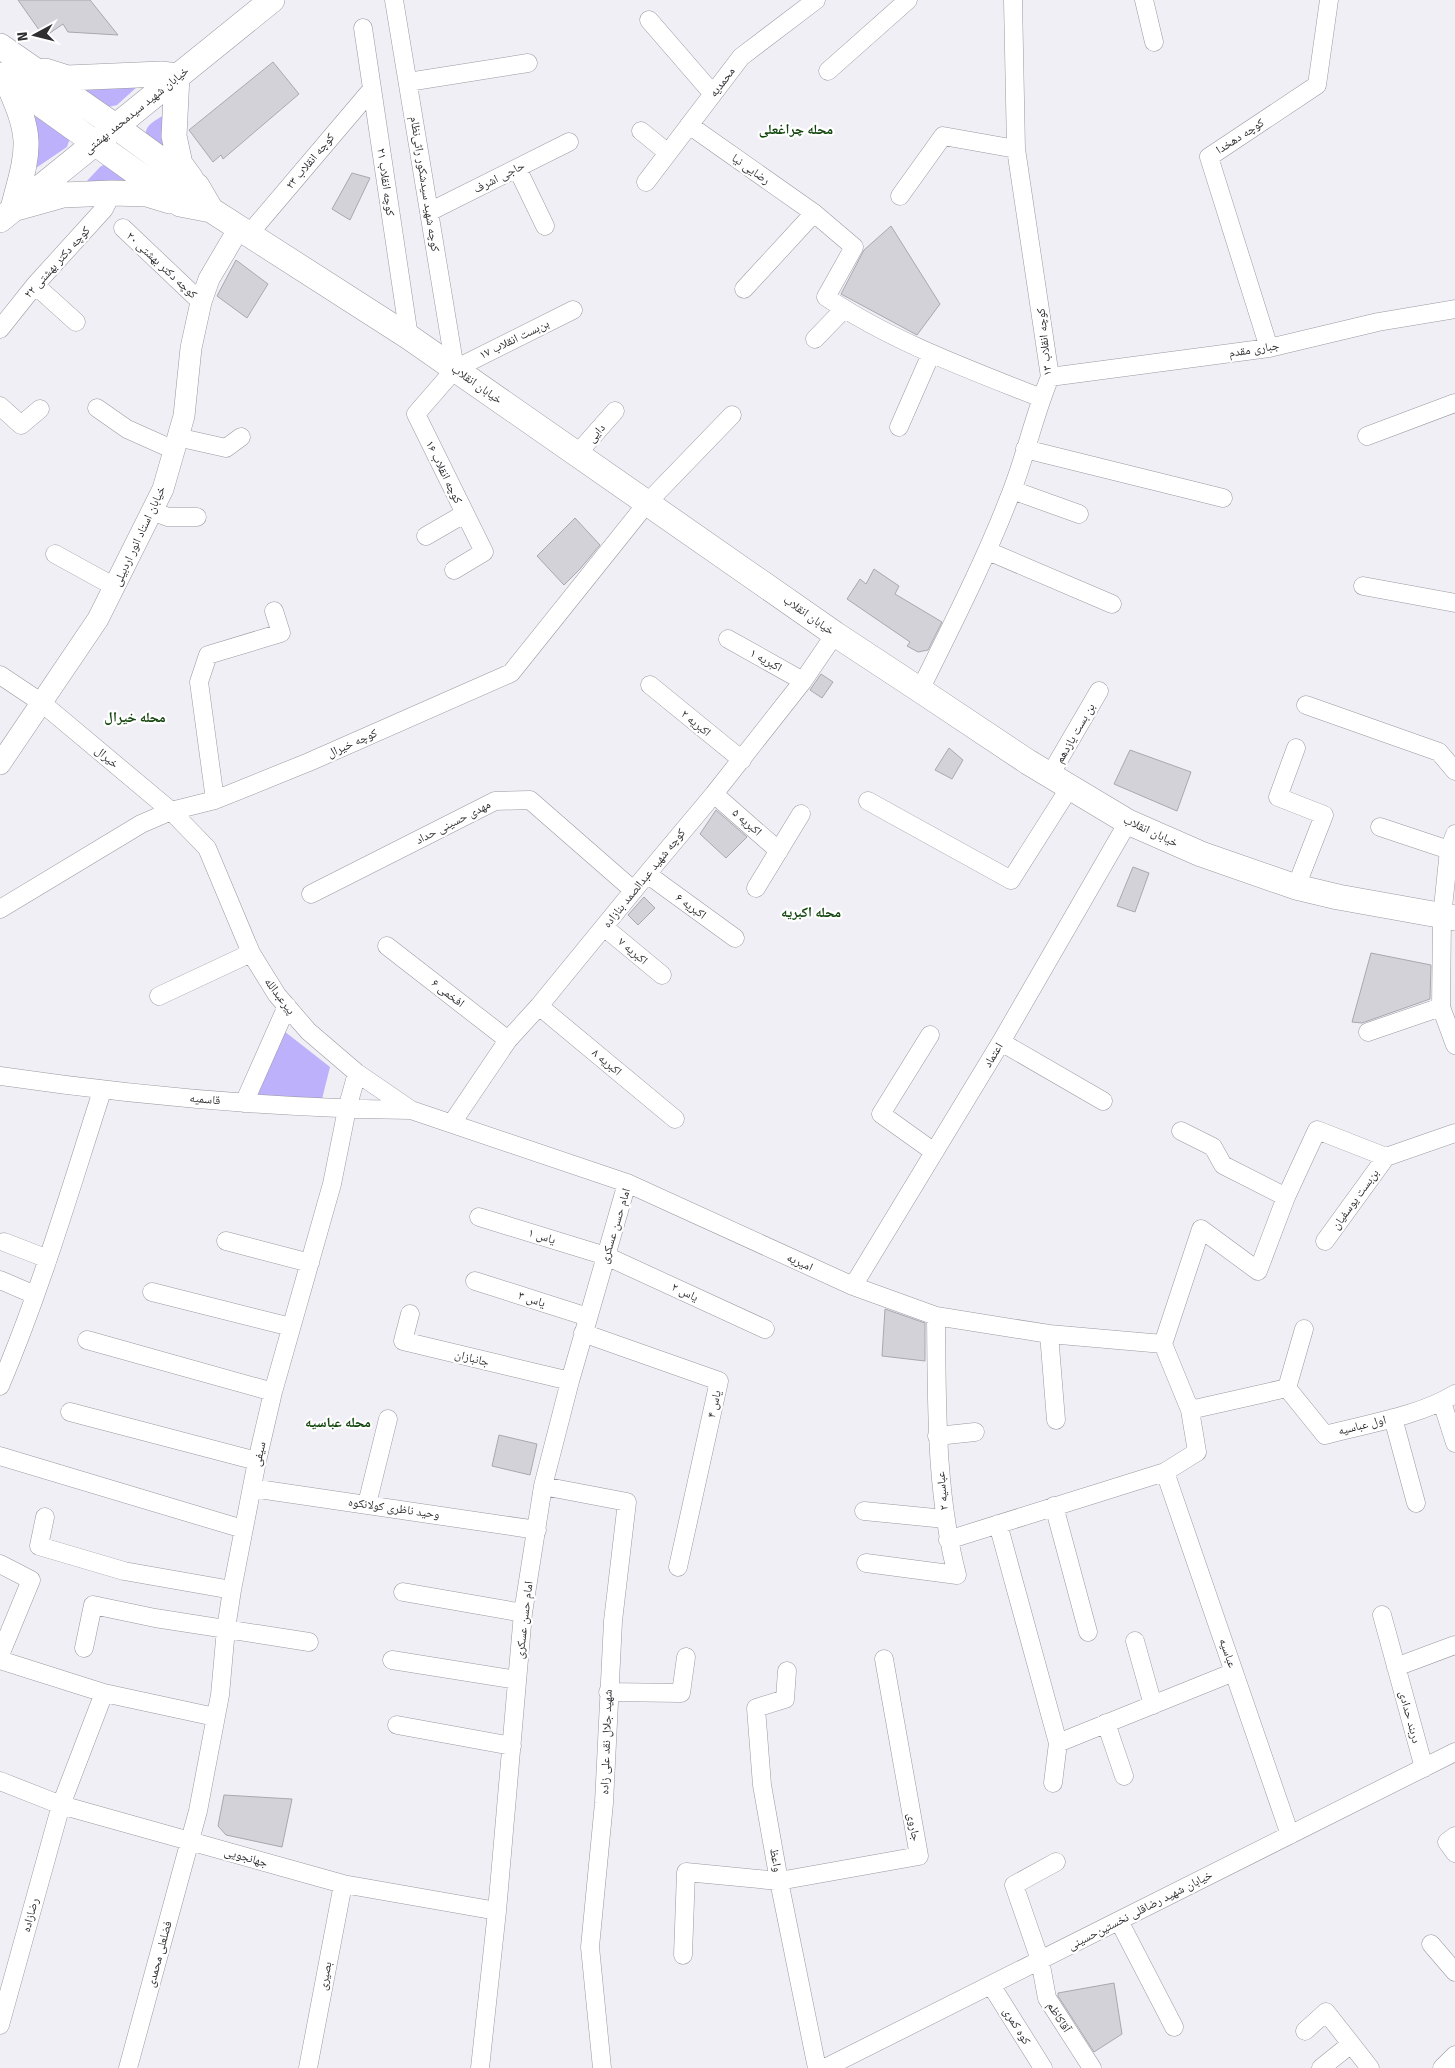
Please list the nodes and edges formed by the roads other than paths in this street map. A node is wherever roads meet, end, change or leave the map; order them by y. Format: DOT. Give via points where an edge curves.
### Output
graph roads {
  1 [pos="272,0"];
  2 [pos="394,0"];
  3 [pos="816,0"];
  4 [pos="908,0"];
  5 [pos="1013,0"];
  6 [pos="1144,0"];
  7 [pos="1328,0"];
  8 [pos="650,20"];
  9 [pos="363,28"];
  10 [pos="1154,42"];
  11 [pos="0,46"];
  12 [pos="528,63"];
  13 [pos="33,68"];
  14 [pos="828,72"];
  15 [pos="3,76"];
  16 [pos="177,76"];
  17 [pos="408,82"];
  18 [pos="372,88"];
  19 [pos="713,94"];
  20 [pos="689,125"];
  21 [pos="115,126"];
  22 [pos="641,131"];
  23 [pos="97,142"];
  24 [pos="568,142"];
  25 [pos="1016,149"];
  26 [pos="668,153"];
  27 [pos="517,168"];
  28 [pos="646,182"];
  29 [pos="196,186"];
  30 [pos="112,193"];
  31 [pos="900,196"];
  32 [pos="180,204"];
  33 [pos="211,210"];
  34 [pos="429,212"];
  35 [pos="814,213"];
  36 [pos="6,214"];
  37 [pos="545,226"];
  38 [pos="123,228"];
  39 [pos="244,231"];
  40 [pos="35,285"];
  41 [pos="744,289"];
  42 [pos="201,302"];
  43 [pos="844,309"];
  44 [pos="573,310"];
  45 [pos="1455,310"];
  46 [pos="76,322"];
  47 [pos="0,329"];
  48 [pos="409,337"];
  49 [pos="815,340"];
  50 [pos="1269,348"];
  51 [pos="931,354"];
  52 [pos="455,368"];
  53 [pos="1050,377"];
  54 [pos="1041,398"];
  55 [pos="1455,403"];
  56 [pos="0,406"];
  57 [pos="97,408"];
  58 [pos="40,409"];
  59 [pos="615,411"];
  60 [pos="732,415"];
  61 [pos="899,427"];
  62 [pos="1367,436"];
  63 [pos="241,437"];
  64 [pos="176,443"];
  65 [pos="1025,449"];
  66 [pos="577,454"];
  67 [pos="1012,490"];
  68 [pos="1223,498"];
  69 [pos="647,503"];
  70 [pos="152,512"];
  71 [pos="464,514"];
  72 [pos="1079,514"];
  73 [pos="197,517"];
  74 [pos="426,536"];
  75 [pos="988,551"];
  76 [pos="55,554"];
  77 [pos="454,570"];
  78 [pos="1363,586"];
  79 [pos="115,588"];
  80 [pos="1455,603"];
  81 [pos="1112,604"];
  82 [pos="274,611"];
  83 [pos="835,634"];
  84 [pos="728,639"];
  85 [pos="0,674"];
  86 [pos="804,681"];
  87 [pos="650,685"];
  88 [pos="920,690"];
  89 [pos="1099,691"];
  90 [pos="42,702"];
  91 [pos="1306,705"];
  92 [pos="1296,748"];
  93 [pos="742,760"];
  94 [pos="0,764"];
  95 [pos="1455,771"];
  96 [pos="1060,781"];
  97 [pos="714,794"];
  98 [pos="215,800"];
  99 [pos="868,801"];
  100 [pos="171,811"];
  101 [pos="801,814"];
  102 [pos="1128,822"];
  103 [pos="1380,826"];
  104 [pos="1452,842"];
  105 [pos="779,851"];
  106 [pos="646,874"];
  107 [pos="1296,887"];
  108 [pos="756,888"];
  109 [pos="633,890"];
  110 [pos="311,894"];
  111 [pos="0,910"];
  112 [pos="1448,917"];
  113 [pos="604,927"];
  114 [pos="735,938"];
  115 [pos="387,946"];
  116 [pos="251,953"];
  117 [pos="662,976"];
  118 [pos="159,996"];
  119 [pos="287,1006"];
  120 [pos="539,1006"];
  121 [pos="1441,1008"];
  122 [pos="1368,1032"];
  123 [pos="930,1035"];
  124 [pos="508,1040"];
  125 [pos="1001,1042"];
  126 [pos="1455,1044"];
  127 [pos="357,1074"];
  128 [pos="0,1076"];
  129 [pos="102,1091"];
  130 [pos="1103,1101"];
  131 [pos="244,1103"];
  132 [pos="348,1109"];
  133 [pos="412,1110"];
  134 [pos="675,1119"];
  135 [pos="452,1123"];
  136 [pos="1181,1132"];
  137 [pos="1455,1133"];
  138 [pos="934,1152"];
  139 [pos="1386,1157"];
  140 [pos="627,1183"];
  141 [pos="1286,1197"];
  142 [pos="479,1217"];
  143 [pos="226,1241"];
  144 [pos="1325,1241"];
  145 [pos="4,1242"];
  146 [pos="606,1256"];
  147 [pos="48,1260"];
  148 [pos="310,1263"];
  149 [pos="0,1280"];
  150 [pos="475,1281"];
  151 [pos="853,1286"];
  152 [pos="152,1292"];
  153 [pos="35,1295"];
  154 [pos="410,1314"];
  155 [pos="936,1316"];
  156 [pos="586,1325"];
  157 [pos="291,1327"];
  158 [pos="765,1329"];
  159 [pos="1304,1329"];
  160 [pos="1049,1334"];
  161 [pos="87,1340"];
  162 [pos="1163,1344"];
  163 [pos="7,1350"];
  164 [pos="570,1381"];
  165 [pos="0,1386"];
  166 [pos="1287,1388"];
  167 [pos="273,1392"];
  168 [pos="1448,1398"];
  169 [pos="1190,1410"];
  170 [pos="70,1412"];
  171 [pos="1393,1418"];
  172 [pos="388,1419"];
  173 [pos="1056,1420"];
  174 [pos="975,1432"];
  175 [pos="938,1436"];
  176 [pos="1455,1443"];
  177 [pos="0,1456"];
  178 [pos="257,1461"];
  179 [pos="1165,1472"];
  180 [pos="543,1486"];
  181 [pos="252,1488"];
  182 [pos="1416,1503"];
  183 [pos="367,1504"];
  184 [pos="1054,1506"];
  185 [pos="864,1511"];
  186 [pos="45,1517"];
  187 [pos="945,1519"];
  188 [pos="998,1524"];
  189 [pos="243,1529"];
  190 [pos="536,1530"];
  191 [pos="948,1540"];
  192 [pos="866,1563"];
  193 [pos="0,1564"];
  194 [pos="678,1567"];
  195 [pos="232,1590"];
  196 [pos="403,1592"];
  197 [pos="523,1613"];
  198 [pos="1382,1615"];
  199 [pos="226,1629"];
  200 [pos="1088,1632"];
  201 [pos="1135,1641"];
  202 [pos="309,1642"];
  203 [pos="1455,1645"];
  204 [pos="84,1648"];
  205 [pos="0,1656"];
  206 [pos="686,1657"];
  207 [pos="884,1659"];
  208 [pos="0,1660"];
  209 [pos="392,1660"];
  210 [pos="1396,1667"];
  211 [pos="787,1671"];
  212 [pos="1234,1672"];
  213 [pos="517,1680"];
  214 [pos="104,1692"];
  215 [pos="608,1692"];
  216 [pos="1153,1705"];
  217 [pos="216,1717"];
  218 [pos="1106,1723"];
  219 [pos="397,1725"];
  220 [pos="1058,1743"];
  221 [pos="512,1746"];
  222 [pos="1455,1752"];
  223 [pos="1424,1768"];
  224 [pos="1124,1776"];
  225 [pos="0,1781"];
  226 [pos="1053,1783"];
  227 [pos="61,1804"];
  228 [pos="1290,1835"];
  229 [pos="1455,1836"];
  230 [pos="190,1840"];
  231 [pos="1455,1853"];
  232 [pos="1056,1862"];
  233 [pos="779,1882"];
  234 [pos="343,1884"];
  235 [pos="497,1912"];
  236 [pos="1119,1921"];
  237 [pos="1432,1944"];
  238 [pos="684,1955"];
  239 [pos="1040,1960"];
  240 [pos="1455,1972"];
  241 [pos="992,1985"];
  242 [pos="0,2025"];
  243 [pos="1174,2027"];
  244 [pos="1305,2031"];
  245 [pos="1351,2044"];
  246 [pos="1455,2054"];
  247 [pos="128,2068"];
  248 [pos="308,2068"];
  249 [pos="480,2068"];
  250 [pos="602,2068"];
  251 [pos="818,2068"];
  252 [pos="825,2068"];
  253 [pos="1044,2068"];
  254 [pos="1092,2068"];
  255 [pos="1321,2068"];
  256 [pos="1370,2068"];
  257 [pos="1442,2068"];
  1 -- 16 [label="main road, خیابان شهید سیدمحمد بهشتی"];
  2 -- 17 [label="street, کوچه شهید سیدشکور راثی‌نظام"];
  3 -- 19 [label="street, محمدیه" via="741,57"];
  4 -- 14 [label="street"];
  5 -- 25 [label="street, کوچه انقلاب ۱۳"];
  6 -- 10 [label="street"];
  7 -- 50 [label="street, کوچه دهخدا" via="1317,85 1209,157"];
  8 -- 19 [label="street"];
  9 -- 18 [label="street, کوچه انقلاب ۲۱"];
  11 -- 13 [label="main road"];
  12 -- 17 [label="street"];
  13 -- 16 [label="main road" via="67,78"];
  13 -- 21 [label="main road"];
  15 -- 23 [label="main road"];
  15 -- 36 [label="main road" via="21,117 26,141 24,164"];
  16 -- 21 [label="main road, خیابان شهید سیدمحمد بهشتی"];
  16 -- 29 [label="main road" via="174,136 180,164"];
  17 -- 34 [label="street, کوچه شهید سیدشکور راثی‌نظام"];
  18 -- 39 [label="street, کوچه انقلاب ۲۳"];
  18 -- 48 [label="street, کوچه انقلاب ۲۱"];
  19 -- 20 [label="street, محمدیه"];
  20 -- 26 [label="street, محمدیه"];
  20 -- 35 [label="street, رضایی نیا"];
  21 -- 23 [label="main road, خیابان شهید سیدمحمد بهشتی"];
  21 -- 29 [label="main road"];
  22 -- 26 [label="street"];
  23 -- 32 [label="main road"];
  23 -- 36 [label="main road, خیابان شهید سیدمحمد بهشتی"];
  24 -- 27 [label="street, حاجی اشرف"];
  25 -- 31 [label="street" via="943,136"];
  25 -- 53 [label="street, کوچه انقلاب ۱۳"];
  26 -- 28 [label="street, محمدیه"];
  27 -- 34 [label="street, حاجی اشرف"];
  27 -- 37 [label="street"];
  29 -- 33 [label="main road"];
  30 -- 32 [label="main road" via="147,194"];
  30 -- 36 [label="main road" via="63,196"];
  30 -- 40 [label="street, کوچه دکتر بهشتی ۲۲" via="104,209"];
  32 -- 33 [label="main road"];
  33 -- 39 [label="main road, خیابان انقلاب"];
  34 -- 52 [label="street, کوچه شهید سیدشکور راثی‌نظام"];
  35 -- 41 [label="street"];
  35 -- 43 [label="street, رضایی نیا" via="854,247 826,297"];
  38 -- 42 [label="street, کوچه دکتر بهشتی ۲۰"];
  39 -- 42 [label="street, خیابان استاد انور اردبیلی" via="209,279"];
  39 -- 48 [label="main road, خیابان انقلاب"];
  40 -- 46 [label="street"];
  40 -- 47 [label="street, کوچه دکتر بهشتی ۲۲"];
  42 -- 64 [label="street, خیابان استاد انور اردبیلی" via="191,348 184,416"];
  43 -- 49 [label="street"];
  43 -- 51 [label="street, رضایی نیا"];
  44 -- 52 [label="street, بن‌بست انقلاب ۱۷"];
  45 -- 50 [label="street, جباری مقدم" via="1378,322"];
  48 -- 52 [label="main road, خیابان انقلاب"];
  50 -- 53 [label="street, جباری مقدم"];
  51 -- 54 [label="street, رضایی نیا"];
  51 -- 61 [label="street"];
  52 -- 66 [label="main road, خیابان انقلاب"];
  52 -- 71 [label="street, کوچه انقلاب ۱۶" via="416,414"];
  53 -- 54 [label="street, کوچه انقلاب ۱۳"];
  54 -- 65 [label="street, کوچه انقلاب ۱۳"];
  55 -- 62 [label="street"];
  56 -- 58 [label="street" via="21,425"];
  57 -- 64 [label="street" via="127,429"];
  59 -- 66 [label="street, دایی"];
  60 -- 69 [label="street, کوچه خیرال"];
  63 -- 64 [label="street" via="226,448"];
  64 -- 70 [label="street, خیابان استاد انور اردبیلی" via="163,489"];
  65 -- 67 [label="street, کوچه انقلاب ۱۳"];
  65 -- 68 [label="street"];
  66 -- 69 [label="main road, خیابان انقلاب"];
  67 -- 72 [label="street"];
  67 -- 75 [label="street, کوچه انقلاب ۱۳"];
  69 -- 83 [label="main road, خیابان انقلاب"];
  69 -- 98 [label="street, کوچه خیرال" via="511,673"];
  70 -- 73 [label="street" via="168,517"];
  70 -- 79 [label="street, خیابان استاد انور اردبیلی"];
  71 -- 74 [label="street"];
  71 -- 77 [label="street, کوچه انقلاب ۱۶" via="484,552"];
  75 -- 81 [label="street"];
  75 -- 88 [label="street, کوچه انقلاب ۱۳"];
  76 -- 79 [label="street"];
  78 -- 80 [label="street"];
  79 -- 90 [label="street, خیابان استاد انور اردبیلی"];
  82 -- 98 [label="street" via="281,633 208,655 199,682"];
  83 -- 86 [label="street, کوچه شهید عبدالصمد بنازاده"];
  83 -- 88 [label="main road, خیابان انقلاب"];
  84 -- 86 [label="street, اکبریه ۱"];
  85 -- 90 [label="street, خیرال"];
  86 -- 93 [label="street, کوچه شهید عبدالصمد بنازاده"];
  87 -- 93 [label="street, اکبریه ۲"];
  88 -- 96 [label="main road, خیابان انقلاب"];
  89 -- 96 [label="street, بن بست یازدهم"];
  90 -- 94 [label="street, خیابان استاد انور اردبیلی"];
  90 -- 100 [label="street, خیرال"];
  91 -- 95 [label="street" via="1439,752"];
  92 -- 107 [label="street" via="1278,798 1324,815"];
  93 -- 97 [label="street, کوچه شهید عبدالصمد بنازاده"];
  96 -- 99 [label="street, بن بست یازدهم" via="1011,880"];
  96 -- 102 [label="main road, خیابان انقلاب"];
  97 -- 105 [label="street, اکبریه ۵"];
  97 -- 106 [label="street, کوچه شهید عبدالصمد بنازاده"];
  98 -- 100 [label="street, کوچه خیرال"];
  100 -- 111 [label="street, کوچه خیرال" via="141,824"];
  100 -- 116 [label="street, پیرعبدالله" via="207,848"];
  101 -- 105 [label="street"];
  102 -- 107 [label="main road, خیابان انقلاب" via="1201,854"];
  102 -- 125 [label="street, اعتماد"];
  103 -- 104 [label="street"];
  104 -- 112 [label="street"];
  105 -- 108 [label="street"];
  106 -- 109 [label="street, کوچه شهید عبدالصمد بنازاده"];
  106 -- 114 [label="street, اکبریه ۶"];
  107 -- 112 [label="main road, خیابان انقلاب"];
  109 -- 110 [label="street, مهدی حسینی حداد" via="530,800 495,801"];
  109 -- 113 [label="street, کوچه شهید عبدالصمد بنازاده"];
  112 -- 121 [label="street"];
  113 -- 117 [label="street, اکبریه ۷"];
  113 -- 120 [label="street, کوچه شهید عبدالصمد بنازاده"];
  115 -- 124 [label="street, افخمی ۶"];
  116 -- 118 [label="street"];
  116 -- 119 [label="street, پیرعبدالله"];
  119 -- 127 [label="street, پیرعبدالله" via="308,1031"];
  119 -- 131 [label="street"];
  120 -- 124 [label="street, کوچه شهید عبدالصمد بنازاده"];
  120 -- 134 [label="street, اکبریه ۸"];
  121 -- 122 [label="street"];
  121 -- 126 [label="street"];
  123 -- 138 [label="street" via="881,1114"];
  124 -- 135 [label="street, کوچه شهید عبدالصمد بنازاده"];
  125 -- 130 [label="street"];
  125 -- 138 [label="street, اعتماد"];
  127 -- 132 [label="street, سیفی"];
  127 -- 133 [label="street, پیرعبدالله"];
  128 -- 129 [label="street, قاسمیه"];
  129 -- 131 [label="street, قاسمیه"];
  129 -- 147 [label="street"];
  131 -- 132 [label="street, قاسمیه"];
  132 -- 133 [label="street, قاسمیه"];
  132 -- 148 [label="street, سیفی"];
  133 -- 135 [label="street, پیرعبدالله"];
  135 -- 140 [label="street, امیریه"];
  136 -- 141 [label="street" via="1213,1147 1224,1165"];
  137 -- 139 [label="street"];
  138 -- 151 [label="street, اعتماد"];
  139 -- 141 [label="street" via="1317,1130"];
  139 -- 144 [label="street, بن‌بست یوسفیان"];
  140 -- 146 [label="street, امام حسن عسکری"];
  140 -- 151 [label="street, امیریه"];
  141 -- 162 [label="street" via="1258,1272 1201,1228"];
  142 -- 146 [label="street, یاس ۱"];
  143 -- 148 [label="street"];
  145 -- 147 [label="street"];
  146 -- 156 [label="street, امام حسن عسکری"];
  146 -- 158 [label="street, یاس ۲"];
  147 -- 153 [label="street"];
  148 -- 157 [label="street, سیفی"];
  149 -- 153 [label="street"];
  150 -- 156 [label="street, یاس ۳"];
  151 -- 155 [label="street, امیریه"];
  152 -- 157 [label="street"];
  153 -- 163 [label="street"];
  154 -- 164 [label="street, جانبازان" via="403,1341"];
  155 -- 160 [label="street, امیریه"];
  155 -- 175 [label="street, عباسیه ۲"];
  156 -- 164 [label="street, امام حسن عسکری"];
  156 -- 194 [label="street, یاس ۴" via="719,1381"];
  157 -- 167 [label="street, سیفی"];
  159 -- 166 [label="street"];
  160 -- 162 [label="street, امیریه"];
  160 -- 173 [label="street"];
  161 -- 167 [label="street"];
  162 -- 169 [label="street"];
  163 -- 165 [label="street"];
  164 -- 180 [label="street, امام حسن عسکری"];
  166 -- 169 [label="street"];
  166 -- 171 [label="street, اول عباسیه" via="1325,1435"];
  167 -- 178 [label="street, سیفی"];
  168 -- 171 [label="street, اول عباسیه"];
  168 -- 176 [label="street"];
  169 -- 179 [label="street" via="1197,1452"];
  170 -- 178 [label="street"];
  171 -- 182 [label="street"];
  172 -- 183 [label="street"];
  174 -- 175 [label="street"];
  175 -- 187 [label="street, عباسیه ۲"];
  177 -- 189 [label="street"];
  178 -- 181 [label="street, سیفی"];
  179 -- 184 [label="street"];
  179 -- 212 [label="street, عباسیه"];
  180 -- 190 [label="street, امام حسن عسکری"];
  180 -- 215 [label="street, شهید جلال نقد علی زاده" via="627,1502"];
  181 -- 183 [label="street, وحید ناظری کولانکوه"];
  181 -- 189 [label="street, سیفی"];
  183 -- 190 [label="street, وحید ناظری کولانکوه"];
  184 -- 188 [label="street"];
  184 -- 200 [label="street"];
  185 -- 187 [label="street"];
  186 -- 195 [label="street" via="39,1546 124,1571"];
  187 -- 191 [label="street, عباسیه ۲"];
  188 -- 191 [label="street"];
  188 -- 220 [label="street"];
  189 -- 195 [label="street, سیفی"];
  190 -- 197 [label="street, امام حسن عسکری"];
  191 -- 192 [label="street, عباسیه ۲" via="957,1575"];
  193 -- 205 [label="street" via="31,1580"];
  195 -- 199 [label="street, سیفی"];
  196 -- 197 [label="street"];
  197 -- 213 [label="street, امام حسن عسکری"];
  198 -- 210 [label="street, دربند حدادی"];
  199 -- 202 [label="street"];
  199 -- 204 [label="street" via="93,1605"];
  199 -- 217 [label="street, سیفی"];
  201 -- 216 [label="street"];
  203 -- 210 [label="street"];
  206 -- 215 [label="street" via="681,1693"];
  207 -- 233 [label="street, جاروی" via="919,1856"];
  208 -- 214 [label="street"];
  209 -- 213 [label="street"];
  210 -- 223 [label="street, دربند حدادی"];
  211 -- 233 [label="street, واعظ" via="786,1699 756,1708 762,1785"];
  212 -- 216 [label="street"];
  212 -- 228 [label="street, عباسیه"];
  213 -- 221 [label="street, امام حسن عسکری"];
  214 -- 217 [label="street"];
  214 -- 227 [label="street, رضازاده"];
  215 -- 250 [label="street, شهید جلال نقد علی زاده" via="604,1803 590,1946"];
  216 -- 218 [label="street"];
  217 -- 230 [label="street, سیفی"];
  218 -- 220 [label="street"];
  218 -- 224 [label="street"];
  219 -- 221 [label="street"];
  220 -- 226 [label="street"];
  221 -- 235 [label="street, امام حسن عسکری"];
  222 -- 223 [label="street, خیابان شهید رضاقلی نخستین‌حسینی"];
  223 -- 228 [label="street, خیابان شهید رضاقلی نخستین‌حسینی"];
  225 -- 227 [label="street, جهانجویی"];
  227 -- 230 [label="street, جهانجویی"];
  227 -- 242 [label="street, رضازاده"];
  228 -- 236 [label="street, خیابان شهید رضاقلی نخستین‌حسینی"];
  229 -- 231 [label="street" via="1447,1842"];
  230 -- 234 [label="street, جهانجویی"];
  230 -- 247 [label="street, فضلعلی محمدی"];
  232 -- 239 [label="street, آقاکاظم" via="1014,1885"];
  233 -- 238 [label="street" via="686,1872"];
  233 -- 251 [label="street, واعظ"];
  234 -- 235 [label="street, جهانجویی"];
  234 -- 248 [label="street, بصیری"];
  235 -- 249 [label="street, امام حسن عسکری"];
  236 -- 239 [label="street, خیابان شهید رضاقلی نخستین‌حسینی"];
  236 -- 243 [label="street"];
  237 -- 240 [label="street"];
  239 -- 241 [label="street, خیابان شهید رضاقلی نخستین‌حسینی"];
  239 -- 254 [label="street, آقاکاظم" via="1047,1998"];
  241 -- 252 [label="street, خیابان شهید رضاقلی نخستین‌حسینی"];
  241 -- 253 [label="street, کوه کمری"];
  244 -- 245 [label="street" via="1326,2012"];
  245 -- 255 [label="street"];
  245 -- 256 [label="street"];
  246 -- 257 [label="street"];
}
